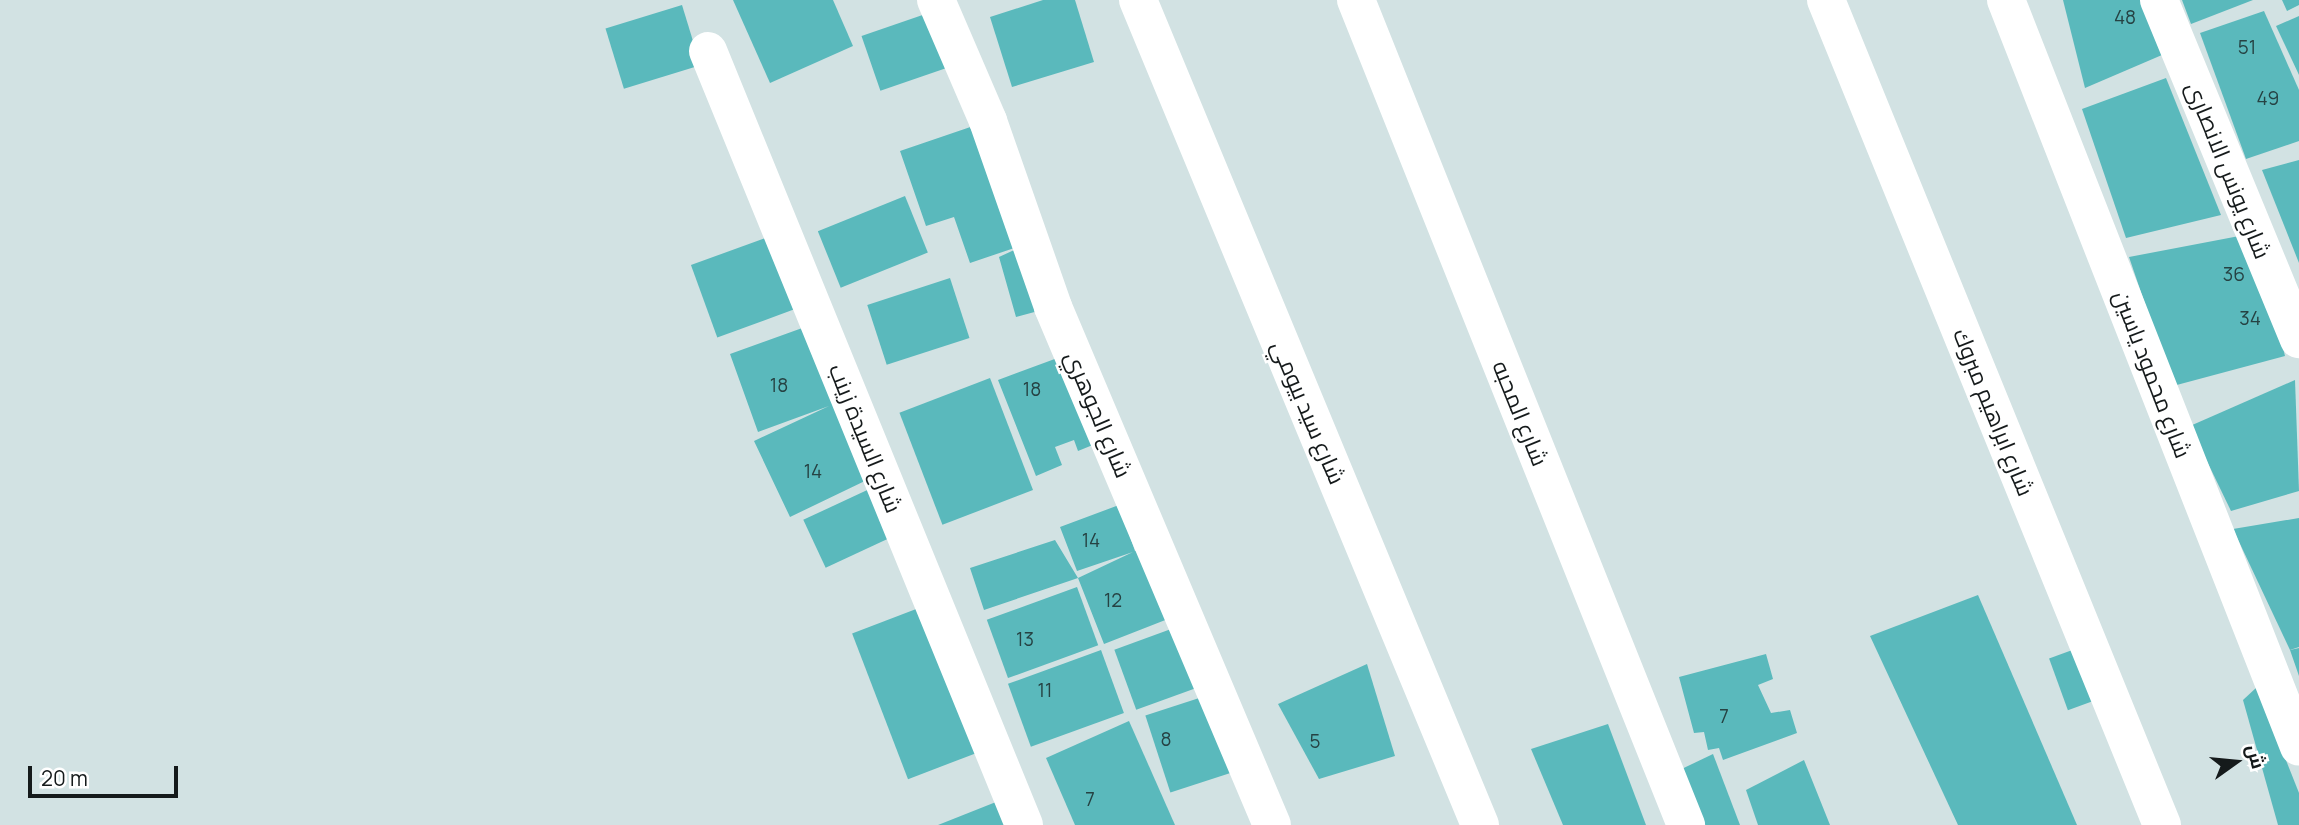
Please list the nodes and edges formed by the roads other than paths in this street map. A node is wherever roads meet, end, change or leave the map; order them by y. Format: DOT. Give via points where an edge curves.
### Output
graph roads {
  1 [pos="936,0"];
  2 [pos="1138,0"];
  3 [pos="1356,0"];
  4 [pos="1826,0"];
  5 [pos="2006,0"];
  6 [pos="2159,0"];
  7 [pos="708,51"];
  8 [pos="2299,339"];
  9 [pos="2299,747"];
  10 [pos="1024,825"];
  11 [pos="1272,825"];
  12 [pos="1480,825"];
  13 [pos="1686,825"];
  14 [pos="2162,825"];
  1 -- 11 [label="street, شارع الجوهري" via="988,121 1053,307"];
  2 -- 12 [label="street, شارع سيد بيومي"];
  3 -- 13 [label="street, شارع المحبه"];
  4 -- 14 [label="street, شارع ابراهيم مبروك"];
  5 -- 9 [label="street, شارع محمود ياسين"];
  6 -- 8 [label="street, شارع يونس الانصارى"];
  7 -- 10 [label="street, شارع السيدة زينب"];
}
